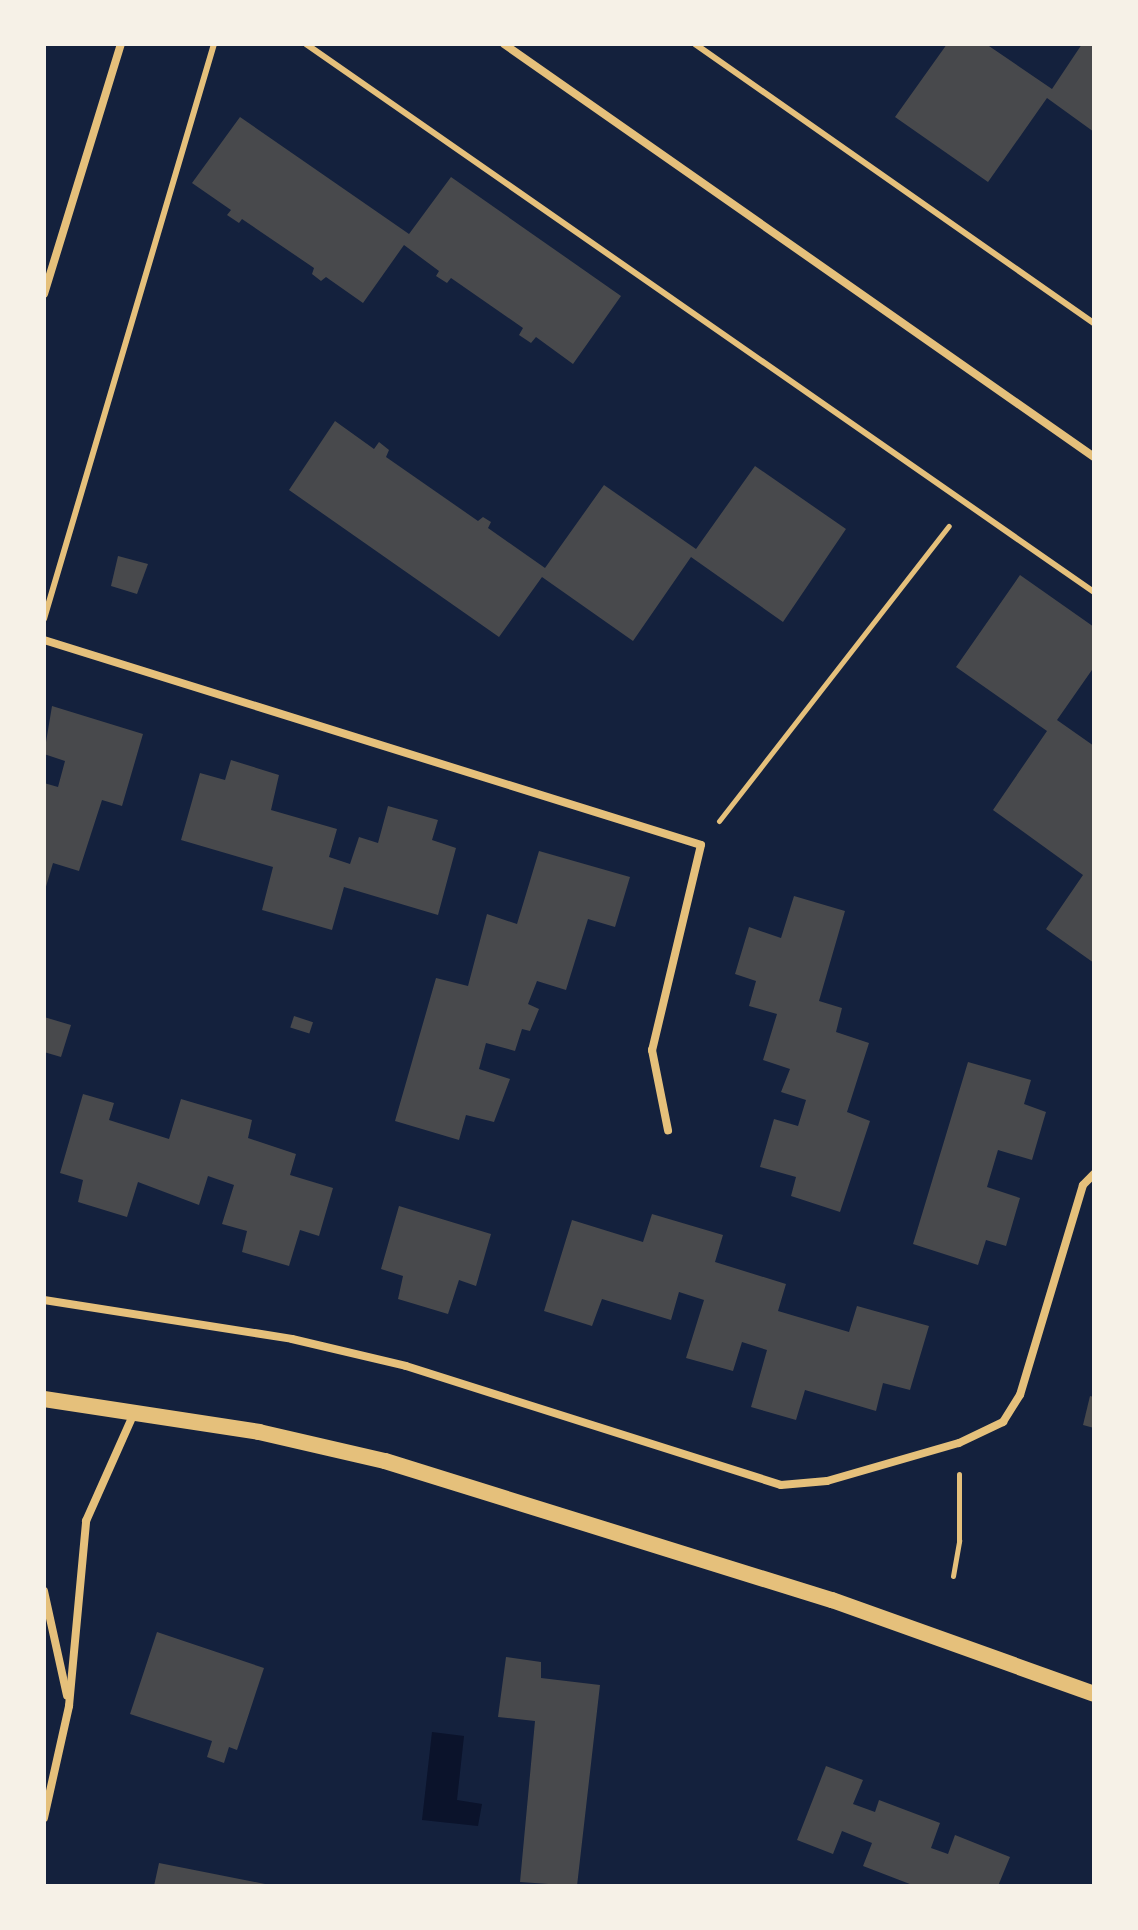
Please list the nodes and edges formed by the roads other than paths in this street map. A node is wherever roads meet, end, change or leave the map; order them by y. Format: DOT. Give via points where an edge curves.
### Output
graph roads {
  1 [pos="121,44"];
  2 [pos="214,44"];
  3 [pos="306,44"];
  4 [pos="504,44"];
  5 [pos="695,44"];
  6 [pos="44,294"];
  7 [pos="1094,323"];
  8 [pos="1094,457"];
  9 [pos="1094,592"];
  10 [pos="44,619"];
  11 [pos="44,640"];
  12 [pos="668,1130"];
  13 [pos="1094,1174"];
  14 [pos="44,1300"];
  15 [pos="44,1399"];
  16 [pos="135,1410"];
  17 [pos="44,1591"];
  18 [pos="1094,1694"];
  19 [pos="69,1706"];
  20 [pos="44,1818"];
  1 -- 6 [label="street"];
  2 -- 10 [label="lane"];
  3 -- 9 [label="lane"];
  4 -- 8 [label="street"];
  5 -- 7 [label="lane"];
  11 -- 12 [label="street" via="701,845 652,1050"];
  13 -- 14 [label="street" via="1083,1185 1020,1395 1003,1422 959,1443 827,1481 781,1485 406,1366 292,1339"];
  15 -- 16 [label="main road"];
  16 -- 18 [label="main road" via="259,1432 429,1474 895,1620"];
  16 -- 19 [label="street" via="86,1521"];
  17 -- 19 [label="street"];
  19 -- 20 [label="street"];
}
